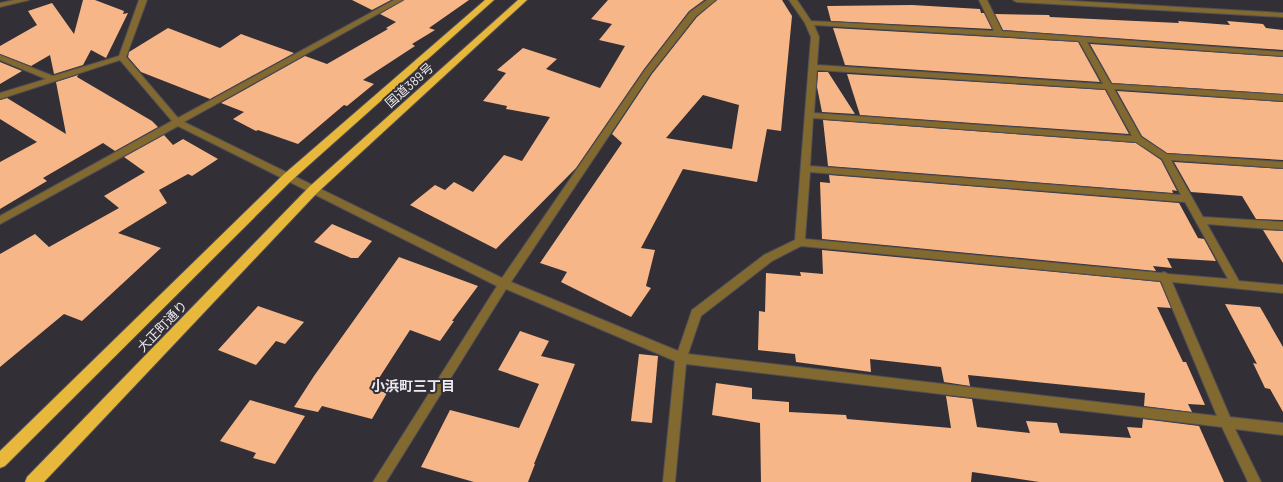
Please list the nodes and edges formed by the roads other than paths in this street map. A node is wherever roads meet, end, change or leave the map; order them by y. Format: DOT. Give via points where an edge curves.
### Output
graph roads {
  1 [pos="25,0"];
  2 [pos="143,0"];
  3 [pos="399,0"];
  4 [pos="490,0"];
  5 [pos="523,0"];
  6 [pos="712,0"];
  7 [pos="793,0"];
  8 [pos="983,0"];
  9 [pos="1017,0"];
  10 [pos="0,6"];
  11 [pos="1283,15"];
  12 [pos="809,23"];
  13 [pos="999,33"];
  14 [pos="1082,39"];
  15 [pos="1283,54"];
  16 [pos="0,57"];
  17 [pos="122,57"];
  18 [pos="813,67"];
  19 [pos="53,78"];
  20 [pos="1108,86"];
  21 [pos="0,96"];
  22 [pos="1283,98"];
  23 [pos="810,115"];
  24 [pos="177,122"];
  25 [pos="1138,139"];
  26 [pos="1165,157"];
  27 [pos="1283,165"];
  28 [pos="806,169"];
  29 [pos="287,178"];
  30 [pos="313,190"];
  31 [pos="1188,199"];
  32 [pos="0,220"];
  33 [pos="1199,220"];
  34 [pos="1283,226"];
  35 [pos="800,242"];
  36 [pos="1164,276"];
  37 [pos="504,284"];
  38 [pos="1236,285"];
  39 [pos="1283,289"];
  40 [pos="681,358"];
  41 [pos="1226,423"];
  42 [pos="1283,429"];
  43 [pos="0,462"];
  44 [pos="33,482"];
  45 [pos="379,482"];
  46 [pos="669,482"];
  47 [pos="1255,482"];
  1 -- 10 [label="street"];
  2 -- 17 [label="street"];
  3 -- 24 [label="street"];
  4 -- 29 [label="highway, 国道389号"];
  5 -- 30 [label="highway, 国道389号"];
  6 -- 37 [label="street" via="693,14 648,72"];
  7 -- 12 [label="street"];
  8 -- 13 [label="street"];
  9 -- 11 [label="street"];
  12 -- 13 [label="street"];
  12 -- 18 [label="street" via="815,37"];
  13 -- 14 [label="street"];
  14 -- 15 [label="street"];
  14 -- 20 [label="street"];
  16 -- 19 [label="street"];
  17 -- 19 [label="street"];
  17 -- 24 [label="street"];
  18 -- 20 [label="street"];
  18 -- 23 [label="street"];
  19 -- 21 [label="street"];
  20 -- 22 [label="street"];
  20 -- 25 [label="street"];
  23 -- 25 [label="street"];
  23 -- 28 [label="street"];
  24 -- 29 [label="street"];
  24 -- 32 [label="street"];
  25 -- 26 [label="street"];
  26 -- 27 [label="street"];
  26 -- 31 [label="street"];
  28 -- 31 [label="street"];
  28 -- 35 [label="street"];
  29 -- 30 [label="street"];
  29 -- 43 [label="highway, 大正町通り"];
  30 -- 37 [label="street"];
  30 -- 44 [label="highway, 大正町通り"];
  31 -- 33 [label="street"];
  33 -- 34 [label="street"];
  33 -- 38 [label="street"];
  35 -- 36 [label="street"];
  35 -- 40 [label="street" via="768,258 696,313"];
  36 -- 38 [label="street"];
  36 -- 41 [label="street"];
  37 -- 40 [label="street"];
  37 -- 45 [label="street"];
  38 -- 39 [label="street"];
  40 -- 41 [label="street"];
  40 -- 46 [label="street"];
  41 -- 42 [label="street"];
  41 -- 47 [label="street"];
}
